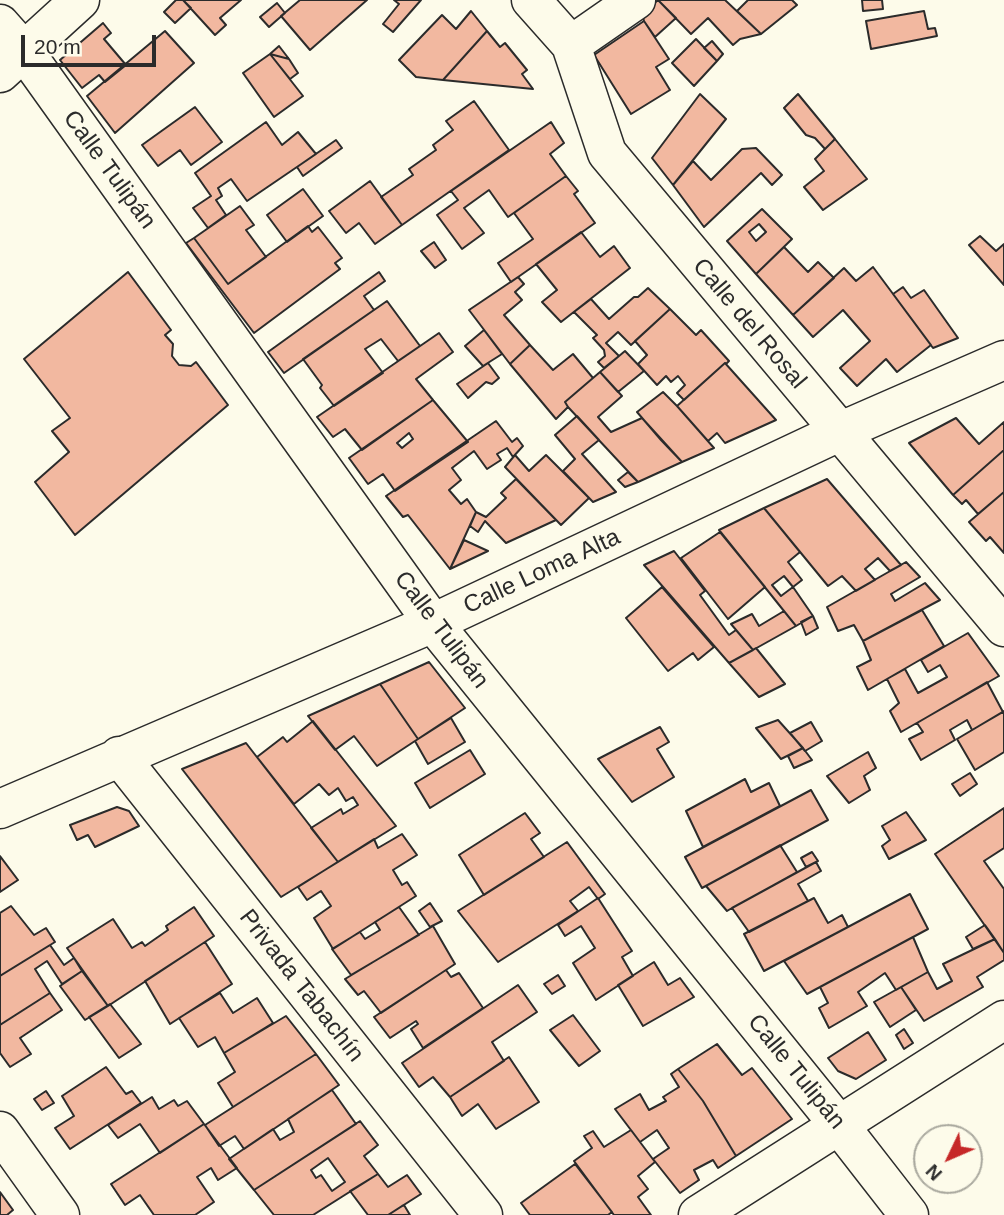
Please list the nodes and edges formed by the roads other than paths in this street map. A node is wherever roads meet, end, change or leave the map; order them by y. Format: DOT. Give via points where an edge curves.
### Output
graph roads {
  1 [pos="80,0"];
  2 [pos="531,0"];
  3 [pos="636,0"];
  4 [pos="571,45"];
  5 [pos="8,49"];
  6 [pos="1004,360"];
  7 [pos="839,432"];
  8 [pos="433,623"];
  9 [pos="1004,627"];
  10 [pos="119,756"];
  11 [pos="0,809"];
  12 [pos="1004,1020"];
  13 [pos="839,1125"];
  14 [pos="0,1131"];
  15 [pos="60,1215"];
  16 [pos="483,1215"];
  17 [pos="698,1215"];
  18 [pos="909,1215"];
  1 -- 5 [label="street"];
  2 -- 4 [label="street, Calle del Rosal"];
  3 -- 4 [label="street"];
  4 -- 7 [label="street, Calle del Rosal" via="607,152"];
  5 -- 8 [label="street, Calle Tulipán"];
  6 -- 7 [label="street, Calle Loma Alta"];
  7 -- 8 [label="street, Calle Loma Alta"];
  7 -- 9 [label="street, Calle del Rosal"];
  8 -- 10 [label="street, Calle Loma Alta"];
  8 -- 13 [label="street, Calle Tulipán"];
  10 -- 11 [label="street, Calle Loma Alta"];
  10 -- 16 [label="street, Privada Tabachín"];
  12 -- 13 [label="street"];
  13 -- 17 [label="street"];
  13 -- 18 [label="street, Calle Tulipán"];
  14 -- 15 [label="street"];
}
